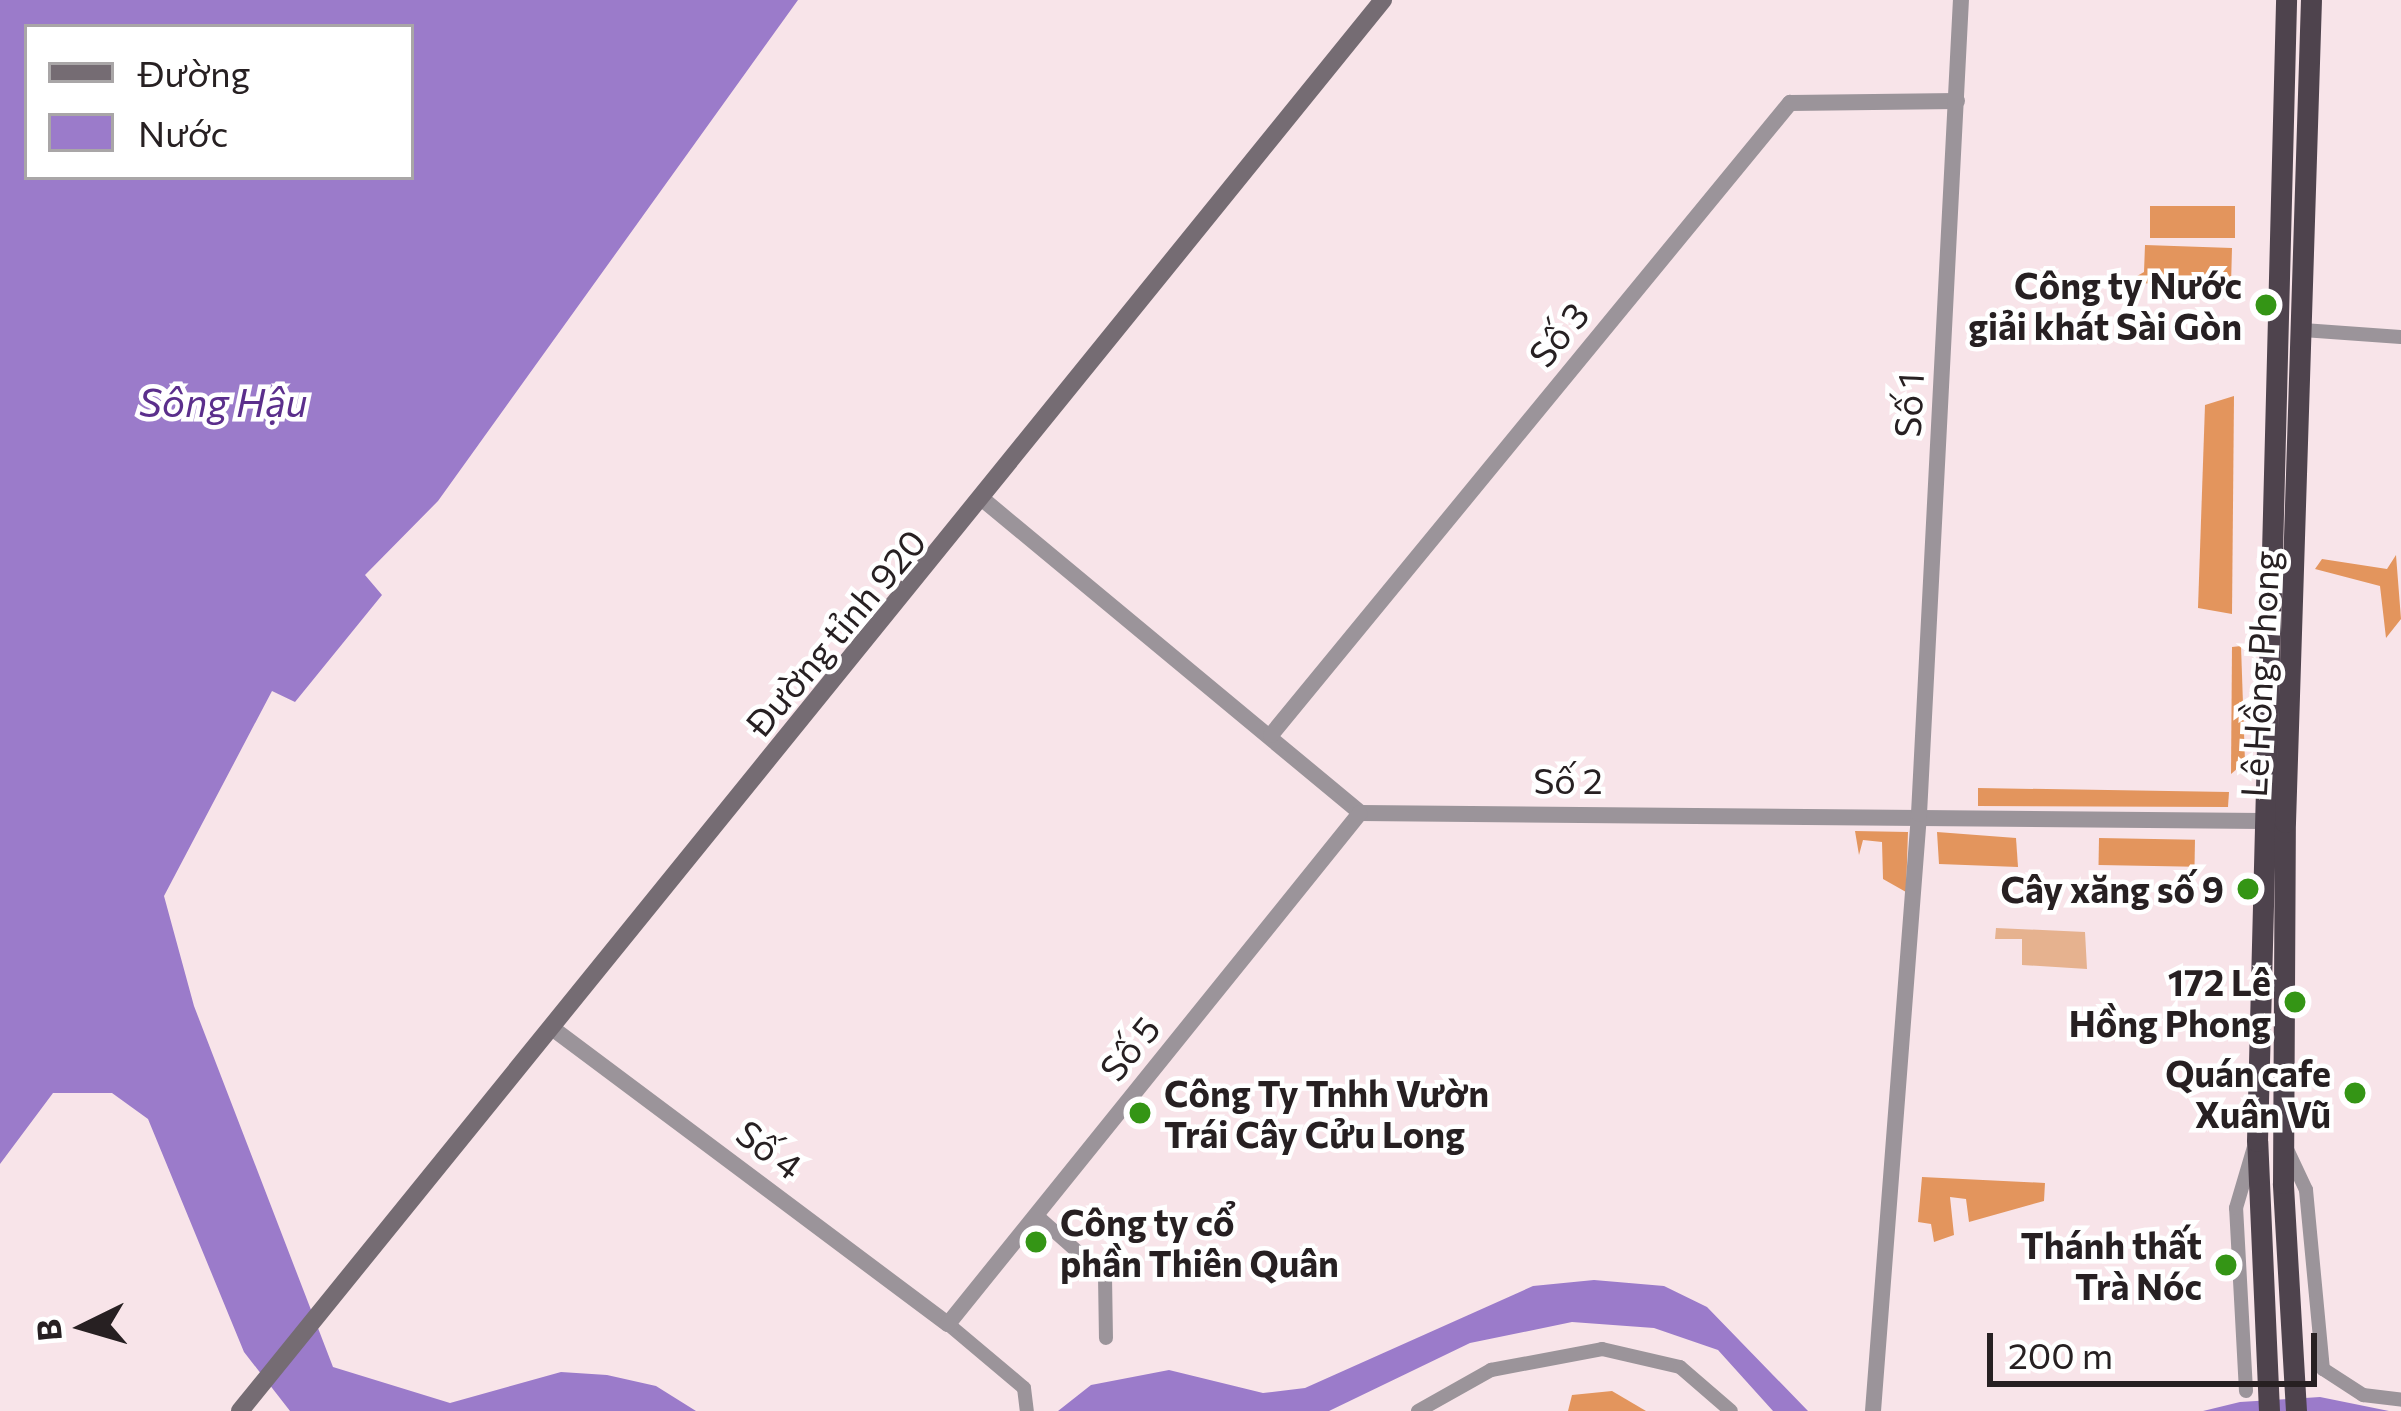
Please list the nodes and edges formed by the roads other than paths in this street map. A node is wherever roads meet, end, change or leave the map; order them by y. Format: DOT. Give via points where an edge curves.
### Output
graph roads {
  1 [pos="1383,0"];
  2 [pos="1961,0"];
  3 [pos="2286,0"];
  4 [pos="2311,0"];
  5 [pos="1957,101"];
  6 [pos="2303,330"];
  7 [pos="2401,338"];
  8 [pos="986,502"];
  9 [pos="1271,735"];
  10 [pos="1360,813"];
  11 [pos="1919,814"];
  12 [pos="2274,821"];
  13 [pos="552,1028"];
  14 [pos="2257,1141"];
  15 [pos="2284,1143"];
  16 [pos="1036,1215"];
  17 [pos="948,1324"];
  18 [pos="1106,1338"];
  19 [pos="2246,1391"];
  20 [pos="2401,1400"];
  21 [pos="246,1404"];
  22 [pos="1027,1411"];
  23 [pos="1418,1411"];
  24 [pos="1731,1411"];
  25 [pos="1873,1411"];
  26 [pos="2269,1411"];
  27 [pos="2296,1411"];
  1 -- 8 [label="main road, Đường tỉnh 920"];
  2 -- 5 [label="street, Số 1"];
  3 -- 12 [label="highway, Lê Hồng Phong"];
  4 -- 6 [label="highway, Lê Hồng Phong"];
  5 -- 9 [label="street, Số 3" via="1790,103"];
  5 -- 11 [label="street, Số 1"];
  6 -- 7 [label="street"];
  6 -- 12 [label="highway, Lê Hồng Phong"];
  8 -- 9 [label="street"];
  8 -- 13 [label="main road, Đường tỉnh 920"];
  9 -- 10 [label="street"];
  10 -- 11 [label="street, Số 2"];
  10 -- 16 [label="street, Số 5"];
  11 -- 12 [label="street, Số 2"];
  11 -- 25 [label="street, Số 1"];
  12 -- 14 [label="highway, Lê Hồng Phong"];
  12 -- 15 [label="highway, Lê Hồng Phong"];
  13 -- 17 [label="street, Số 4"];
  13 -- 21 [label="main road, Đường tỉnh 920"];
  14 -- 19 [label="street" via="2236,1208"];
  14 -- 26 [label="highway, Lê Hồng Phong"];
  15 -- 20 [label="street" via="2306,1190 2323,1369 2363,1395"];
  15 -- 27 [label="highway, Lê Hồng Phong"];
  16 -- 17 [label="street, Số 5"];
  16 -- 18 [label="street" via="1105,1276"];
  17 -- 22 [label="street" via="1024,1388"];
  23 -- 24 [label="street" via="1491,1370 1602,1349 1681,1367"];
}
